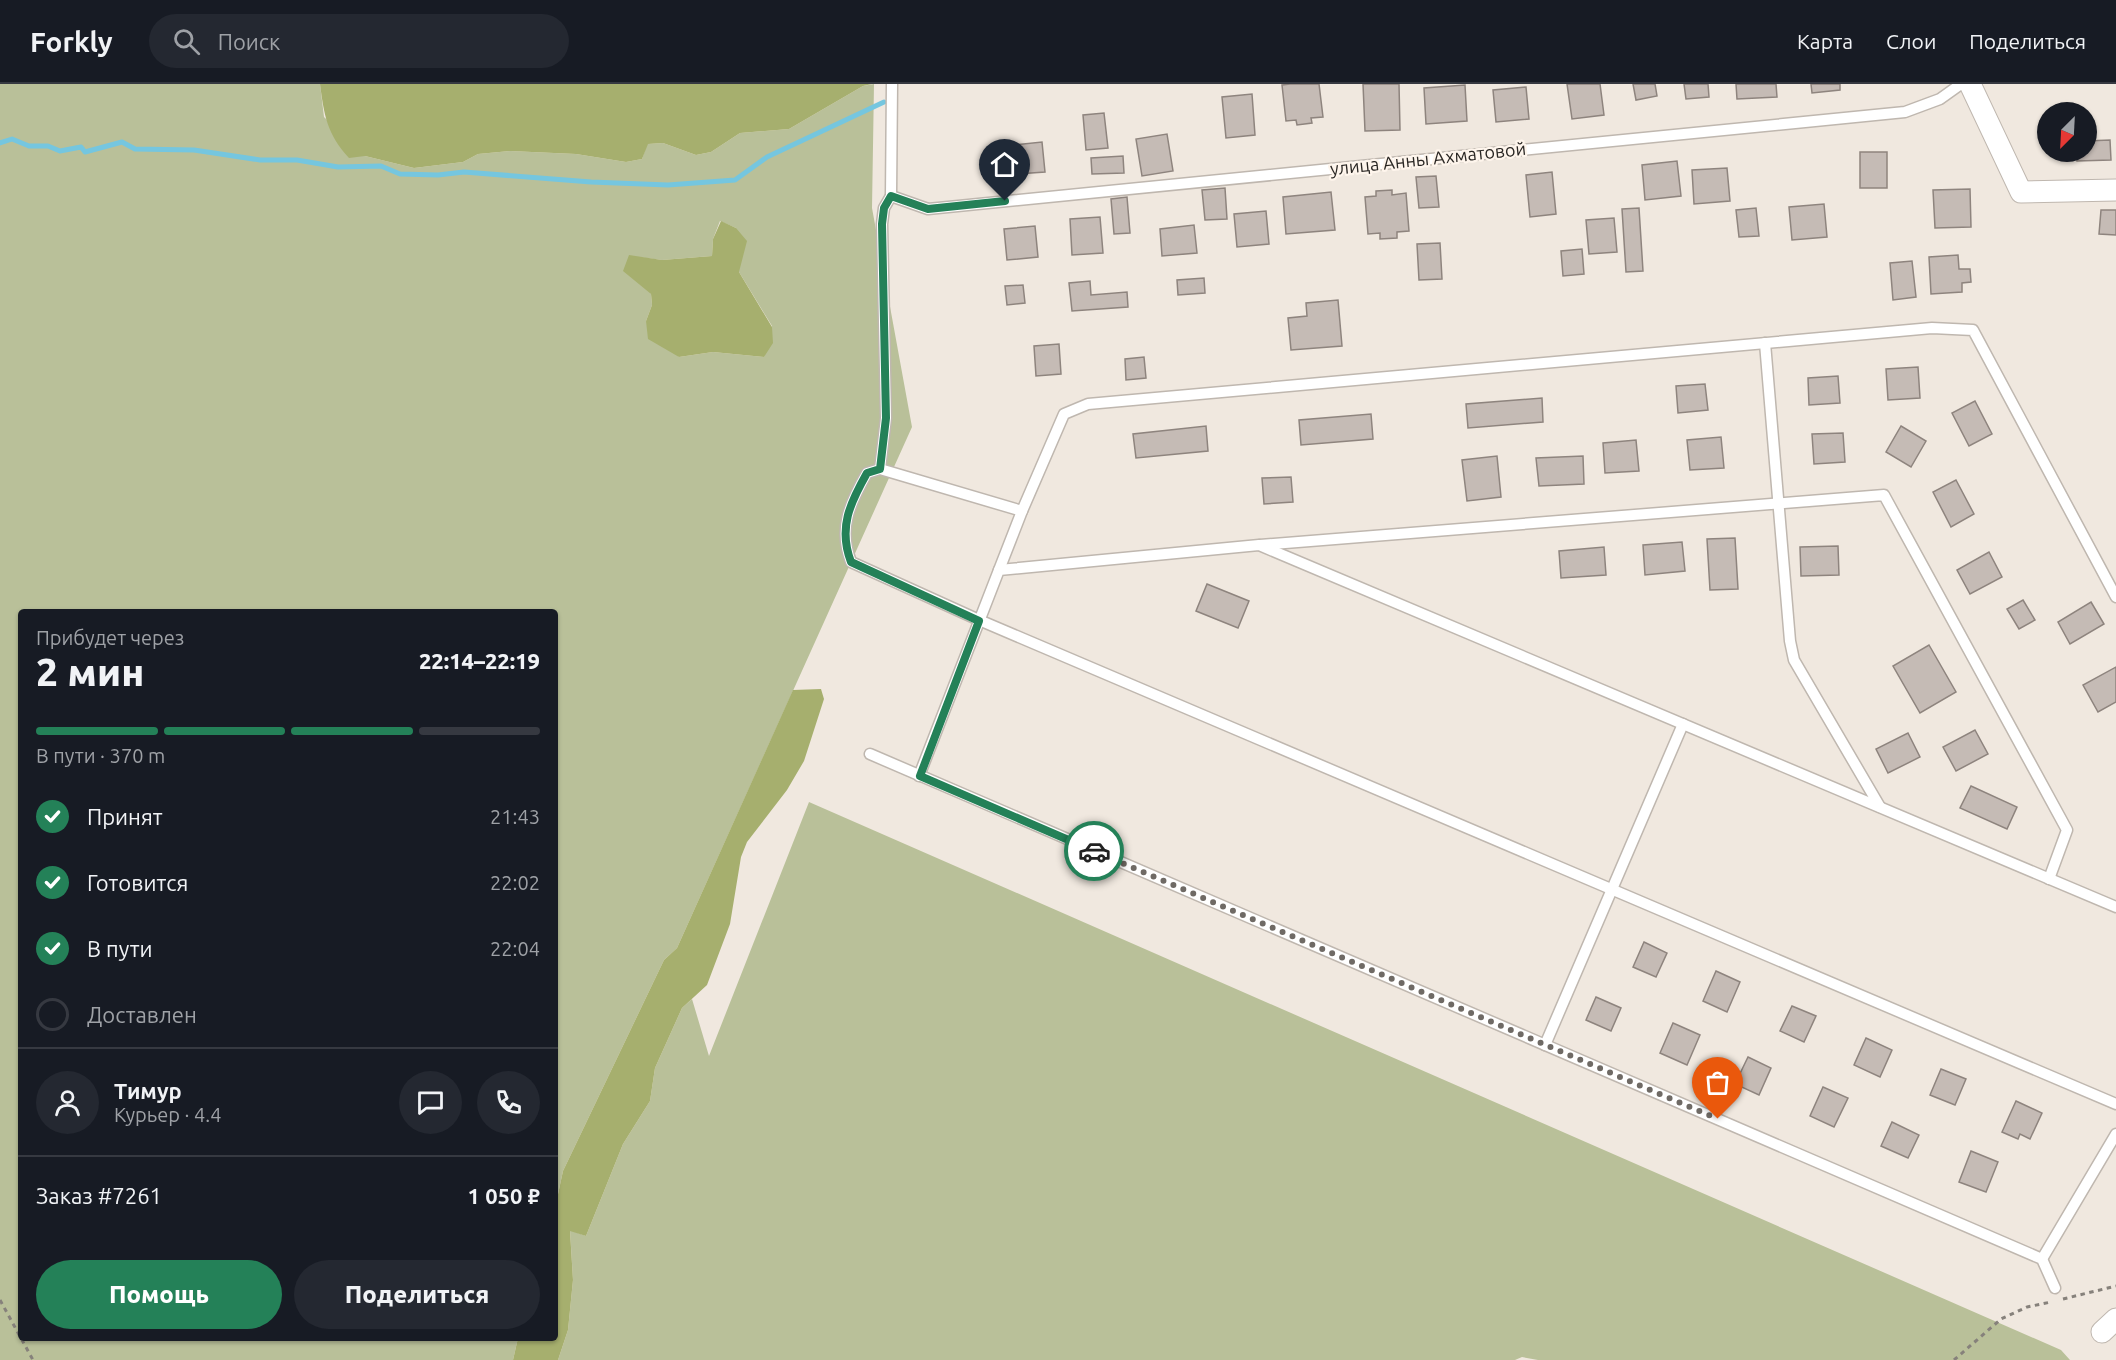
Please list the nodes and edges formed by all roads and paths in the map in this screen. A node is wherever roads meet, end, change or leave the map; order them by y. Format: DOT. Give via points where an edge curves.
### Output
graph roads {
  1 [pos="892,84"];
  2 [pos="1961,84"];
  3 [pos="1970,84"];
  4 [pos="2116,190"];
  5 [pos="891,196"];
  6 [pos="1765,343"];
  7 [pos="880,469"];
  8 [pos="1777,504"];
  9 [pos="1022,511"];
  10 [pos="1259,545"];
  11 [pos="999,570"];
  12 [pos="2116,597"];
  13 [pos="979,621"];
  14 [pos="1683,724"];
  15 [pos="870,754"];
  16 [pos="920,776"];
  17 [pos="1880,807"];
  18 [pos="2049,879"];
  19 [pos="1611,889"];
  20 [pos="2116,907"];
  21 [pos="1545,1045"];
  22 [pos="2116,1104"];
  23 [pos="2116,1134"];
  24 [pos="2042,1259"];
  25 [pos="2116,1286"];
  26 [pos="2055,1288"];
  27 [pos="0,1300"];
  28 [pos="18,1333"];
  29 [pos="23,1341"];
  30 [pos="33,1360"];
  31 [pos="1954,1360"];
  1 -- 5 [label="lane"];
  2 -- 5 [label="lane, улица Анны Ахматовой" via="1940,99 1905,112 928,209"];
  3 -- 4 [label="street" via="2021,192"];
  5 -- 7 [label="lane" via="882,224 886,418"];
  6 -- 8 [label="lane"];
  6 -- 9 [label="lane" via="1088,404 1064,414"];
  6 -- 12 [label="lane" via="1932,328 1973,330"];
  7 -- 9 [label="lane"];
  7 -- 13 [label="lane" via="867,473 846,519 845,546 851,562"];
  8 -- 10 [label="lane"];
  8 -- 17 [label="lane" via="1794,660"];
  8 -- 18 [label="lane" via="1884,495 2067,830"];
  9 -- 11 [label="lane"];
  10 -- 11 [label="lane"];
  10 -- 14 [label="lane"];
  11 -- 13 [label="lane"];
  13 -- 16 [label="lane"];
  13 -- 19 [label="lane"];
  14 -- 17 [label="lane"];
  14 -- 19 [label="lane"];
  15 -- 16 [label="lane"];
  16 -- 21 [label="lane"];
  17 -- 18 [label="lane"];
  18 -- 20 [label="lane"];
  19 -- 21 [label="lane"];
  19 -- 22 [label="lane"];
  21 -- 24 [label="lane"];
  23 -- 24 [label="lane"];
  24 -- 26 [label="lane"];
  25 -- 31 [label="path" via="2027,1307 2001,1319"];
  27 -- 28 [label="path"];
  29 -- 30 [label="path"];
}
